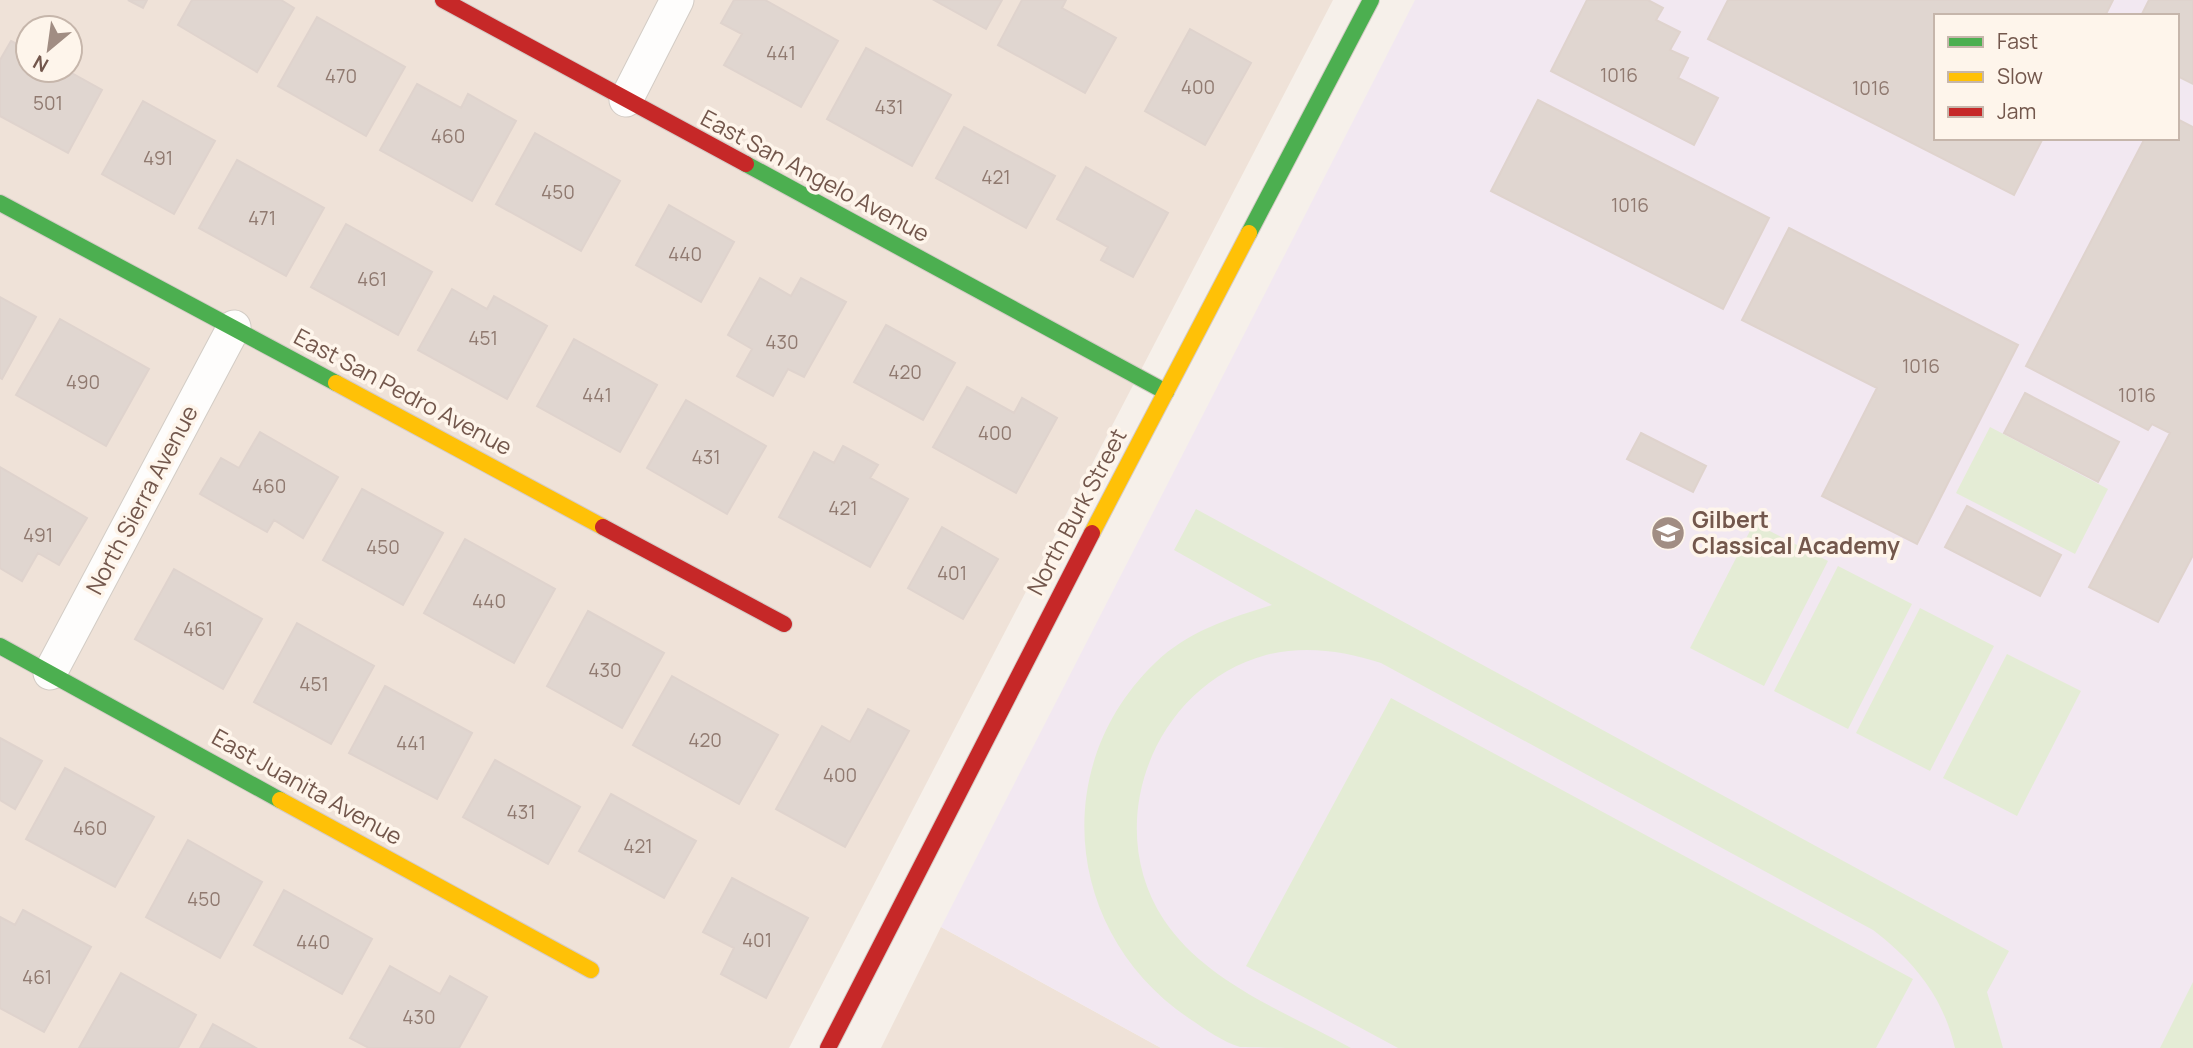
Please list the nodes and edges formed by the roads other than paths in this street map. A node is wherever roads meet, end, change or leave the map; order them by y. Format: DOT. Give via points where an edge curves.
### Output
graph roads {
  1 [pos="443,0"];
  2 [pos="677,0"];
  3 [pos="1371,0"];
  4 [pos="626,100"];
  5 [pos="0,203"];
  6 [pos="234,327"];
  7 [pos="1166,392"];
  8 [pos="784,624"];
  9 [pos="0,646"];
  10 [pos="50,673"];
  11 [pos="591,970"];
  12 [pos="828,1048"];
  1 -- 4 [label="street, East San Angelo Avenue"];
  2 -- 4 [label="street"];
  3 -- 7 [label="street, North Burk Street"];
  4 -- 7 [label="street, East San Angelo Avenue"];
  5 -- 6 [label="street, East San Pedro Avenue"];
  6 -- 8 [label="street, East San Pedro Avenue"];
  6 -- 10 [label="street, North Sierra Avenue"];
  7 -- 12 [label="street, North Burk Street"];
  9 -- 10 [label="street, East Juanita Avenue"];
  10 -- 11 [label="street, East Juanita Avenue"];
}
